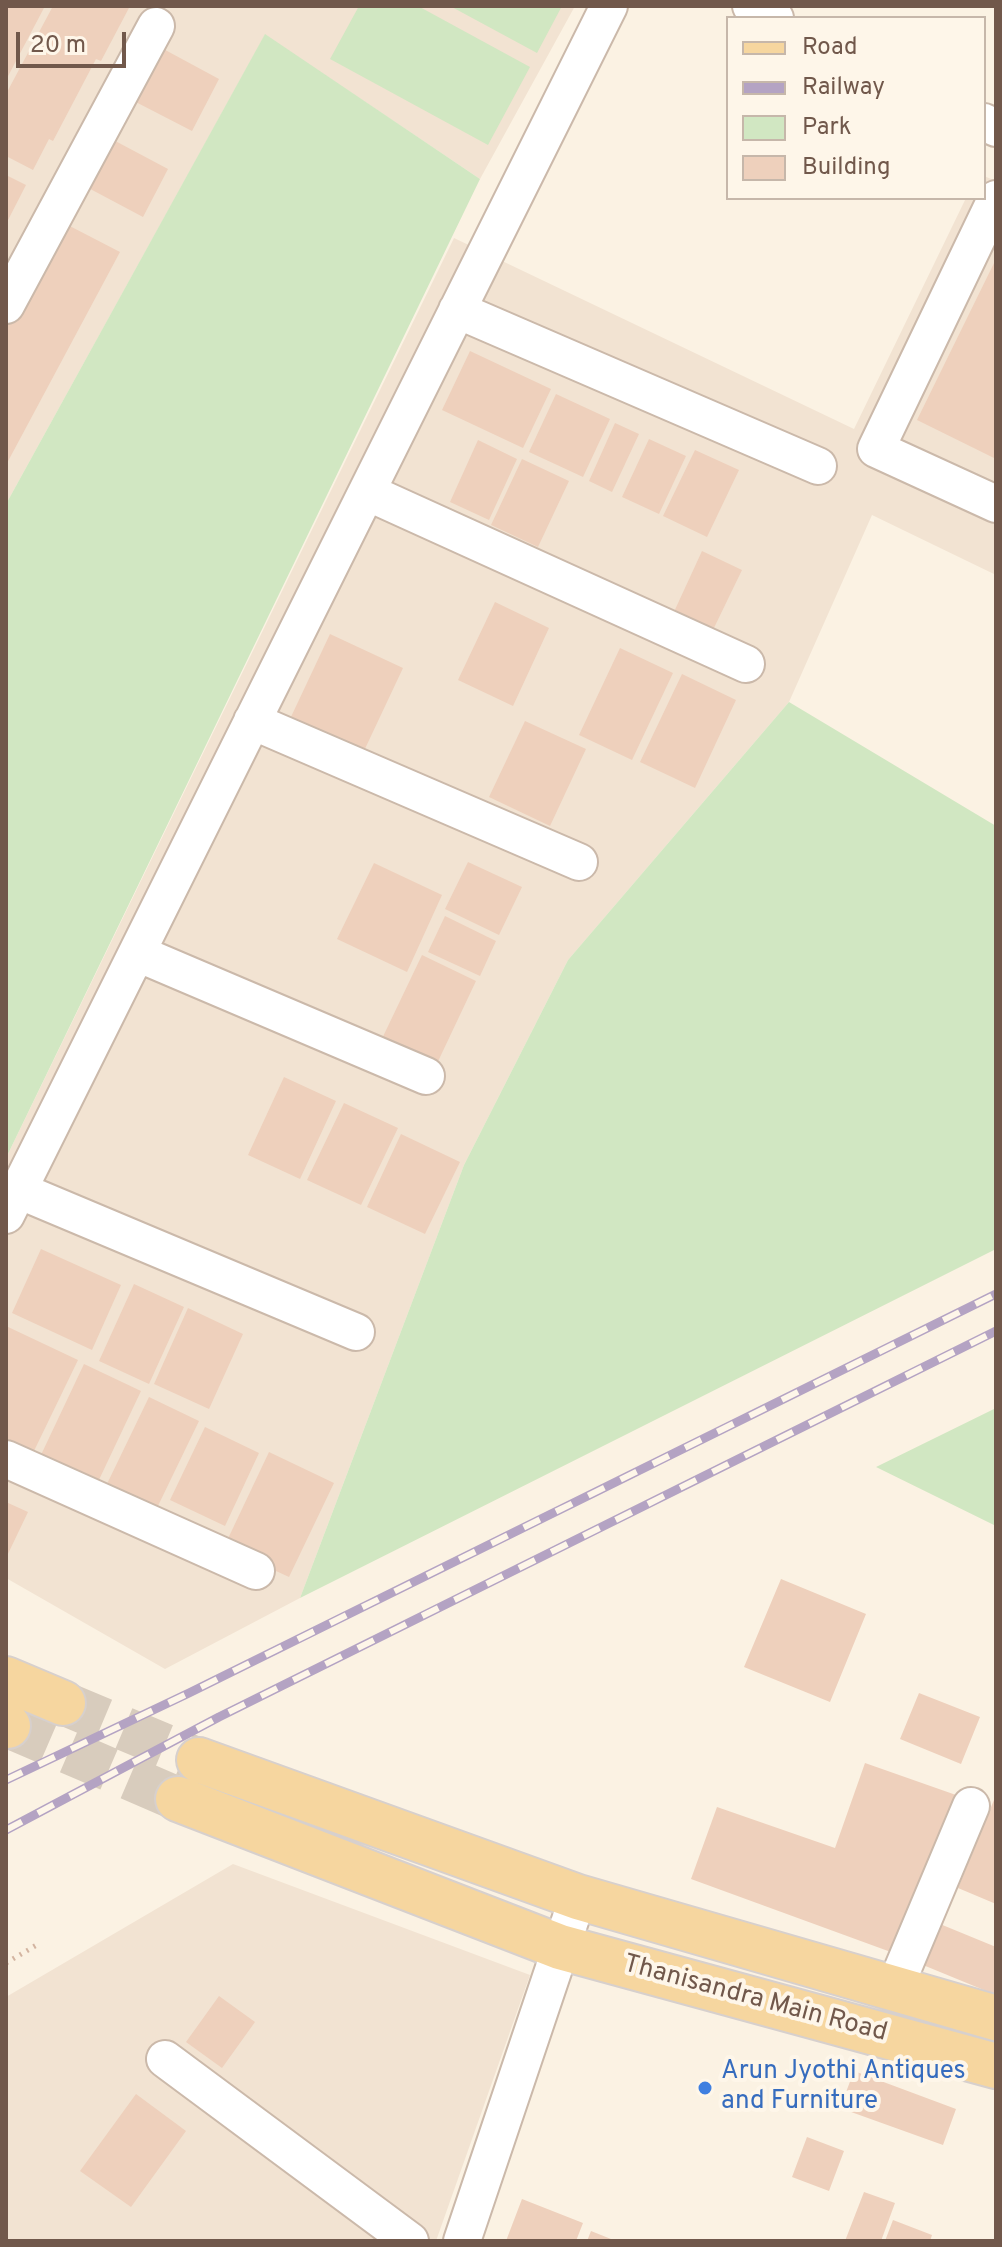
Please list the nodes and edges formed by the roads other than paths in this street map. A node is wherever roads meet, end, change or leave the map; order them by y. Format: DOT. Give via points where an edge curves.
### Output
graph roads {
  1 [pos="609,6"];
  2 [pos="751,6"];
  3 [pos="771,16"];
  4 [pos="156,26"];
  5 [pos="994,208"];
  6 [pos="6,305"];
  7 [pos="457,310"];
  8 [pos="818,466"];
  9 [pos="367,492"];
  10 [pos="996,504"];
  11 [pos="746,664"];
  12 [pos="252,721"];
  13 [pos="579,862"];
  14 [pos="137,953"];
  15 [pos="426,1076"];
  16 [pos="12,1202"];
  17 [pos="356,1332"];
  18 [pos="6,1459"];
  19 [pos="256,1571"];
  20 [pos="6,1679"];
  21 [pos="63,1703"];
  22 [pos="199,1760"];
  23 [pos="178,1799"];
  24 [pos="971,1806"];
  25 [pos="578,1897"];
  26 [pos="560,1947"];
  27 [pos="895,1987"];
  28 [pos="996,2018"];
  29 [pos="165,2059"];
  30 [pos="996,2066"];
  31 [pos="410,2241"];
  32 [pos="462,2241"];
  1 -- 7 [label="street"];
  2 -- 3 [label="street"];
  4 -- 6 [label="street"];
  5 -- 10 [label="street" via="876,449"];
  7 -- 8 [label="street"];
  7 -- 9 [label="street"];
  9 -- 11 [label="street"];
  9 -- 12 [label="street"];
  12 -- 13 [label="street"];
  12 -- 14 [label="street"];
  14 -- 15 [label="street"];
  14 -- 16 [label="street"];
  16 -- 17 [label="street"];
  18 -- 19 [label="street"];
  20 -- 21 [label="main road"];
  22 -- 25 [label="main road, Thanisandra Main Road"];
  23 -- 26 [label="main road, Thanisandra Main Road"];
  24 -- 27 [label="street"];
  25 -- 26 [label="street"];
  25 -- 27 [label="main road, Thanisandra Main Road"];
  26 -- 30 [label="main road, Thanisandra Main Road"];
  26 -- 32 [label="street"];
  27 -- 28 [label="main road, Thanisandra Main Road"];
  29 -- 31 [label="street"];
}
